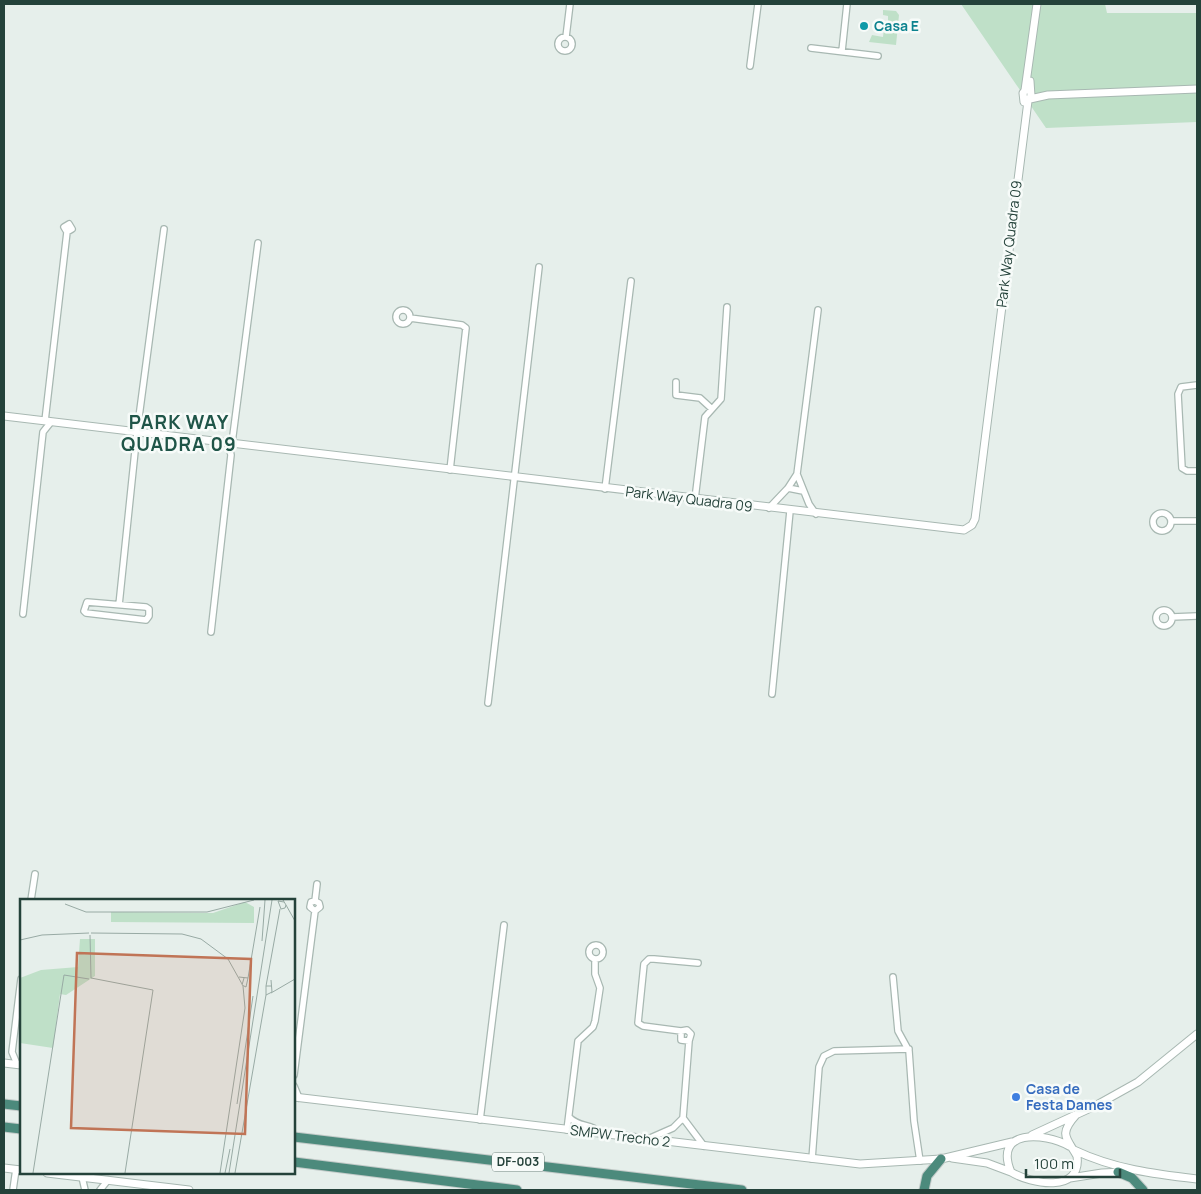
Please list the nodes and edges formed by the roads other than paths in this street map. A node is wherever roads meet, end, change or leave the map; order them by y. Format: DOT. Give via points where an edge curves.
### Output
graph roads {
  1 [pos="570,4"];
  2 [pos="758,4"];
  3 [pos="847,4"];
  4 [pos="1037,4"];
  5 [pos="566,37"];
  6 [pos="811,48"];
  7 [pos="842,51"];
  8 [pos="878,56"];
  9 [pos="750,66"];
  10 [pos="1197,89"];
  11 [pos="1028,95"];
  12 [pos="164,229"];
  13 [pos="67,232"];
  14 [pos="258,243"];
  15 [pos="539,267"];
  16 [pos="631,281"];
  17 [pos="727,308"];
  18 [pos="818,310"];
  19 [pos="410,318"];
  20 [pos="676,382"];
  21 [pos="1197,385"];
  22 [pos="712,409"];
  23 [pos="4,416"];
  24 [pos="36,420"];
  25 [pos="48,422"];
  26 [pos="44,432"];
  27 [pos="137,432"];
  28 [pos="233,443"];
  29 [pos="450,470"];
  30 [pos="1197,471"];
  31 [pos="797,474"];
  32 [pos="512,477"];
  33 [pos="788,488"];
  34 [pos="605,489"];
  35 [pos="803,490"];
  36 [pos="695,499"];
  37 [pos="769,508"];
  38 [pos="790,511"];
  39 [pos="816,514"];
  40 [pos="1171,521"];
  41 [pos="1197,521"];
  42 [pos="119,605"];
  43 [pos="22,614"];
  44 [pos="1197,616"];
  45 [pos="1172,617"];
  46 [pos="211,632"];
  47 [pos="772,694"];
  48 [pos="488,704"];
  49 [pos="35,874"];
  50 [pos="317,884"];
  51 [pos="32,899"];
  52 [pos="504,925"];
  53 [pos="595,960"];
  54 [pos="698,963"];
  55 [pos="893,977"];
  56 [pos="20,987"];
  57 [pos="1197,1034"];
  58 [pos="908,1049"];
  59 [pos="12,1052"];
  60 [pos="4,1062"];
  61 [pos="19,1064"];
  62 [pos="295,1067"];
  63 [pos="296,1097"];
  64 [pos="4,1104"];
  65 [pos="20,1106"];
  66 [pos="1076,1116"];
  67 [pos="569,1117"];
  68 [pos="682,1118"];
  69 [pos="480,1120"];
  70 [pos="4,1127"];
  71 [pos="20,1129"];
  72 [pos="567,1130"];
  73 [pos="601,1134"];
  74 [pos="1029,1136"];
  75 [pos="295,1137"];
  76 [pos="646,1140"];
  77 [pos="1012,1142"];
  78 [pos="704,1146"];
  79 [pos="1071,1148"];
  80 [pos="944,1158"];
  81 [pos="812,1159"];
  82 [pos="920,1161"];
  83 [pos="295,1162"];
  84 [pos="4,1168"];
  85 [pos="19,1170"];
  86 [pos="1010,1172"];
  87 [pos="1118,1172"];
  88 [pos="1139,1172"];
  89 [pos="56,1174"];
  90 [pos="82,1177"];
  91 [pos="1070,1178"];
  92 [pos="1197,1179"];
  93 [pos="108,1180"];
  94 [pos="13,1190"];
  95 [pos="86,1190"];
  96 [pos="100,1190"];
  97 [pos="189,1190"];
  98 [pos="517,1190"];
  99 [pos="742,1190"];
  100 [pos="924,1190"];
  101 [pos="1143,1190"];
  1 -- 5 [label="street"];
  2 -- 9 [label="street"];
  3 -- 7 [label="street"];
  4 -- 11 [label="street, Park Way Quadra 09"];
  6 -- 7 [label="street"];
  7 -- 8 [label="street"];
  10 -- 11 [label="street"];
  11 -- 39 [label="street, Park Way Quadra 09" via="974,522 961,531"];
  12 -- 27 [label="street"];
  13 -- 25 [label="street"];
  14 -- 28 [label="street"];
  15 -- 32 [label="street"];
  16 -- 34 [label="street"];
  17 -- 22 [label="street" via="722,394 720,402"];
  18 -- 31 [label="street"];
  19 -- 29 [label="street" via="466,328"];
  20 -- 22 [label="street" via="676,395 705,400"];
  21 -- 30 [label="street" via="1181,387 1178,394 1182,468"];
  22 -- 36 [label="street" via="707,413 704,424"];
  23 -- 24 [label="street, Park Way Quadra 09"];
  24 -- 25 [label="street, Park Way Quadra 09"];
  24 -- 26 [label="street"];
  25 -- 26 [label="street"];
  25 -- 27 [label="street, Park Way Quadra 09"];
  26 -- 43 [label="street"];
  27 -- 28 [label="street, Park Way Quadra 09"];
  27 -- 42 [label="street"];
  28 -- 29 [label="street, Park Way Quadra 09"];
  28 -- 46 [label="street"];
  29 -- 32 [label="street, Park Way Quadra 09"];
  31 -- 33 [label="street"];
  31 -- 35 [label="street"];
  32 -- 34 [label="street, Park Way Quadra 09"];
  32 -- 48 [label="street"];
  33 -- 35 [label="street"];
  33 -- 37 [label="street"];
  34 -- 36 [label="street, Park Way Quadra 09"];
  35 -- 39 [label="street"];
  36 -- 37 [label="street, Park Way Quadra 09"];
  37 -- 38 [label="street, Park Way Quadra 09"];
  38 -- 39 [label="street, Park Way Quadra 09"];
  38 -- 47 [label="street"];
  40 -- 41 [label="street"];
  42 -- 42 [label="street" via="148,608 148,618 86,613 84,610 87,602"];
  44 -- 45 [label="street"];
  49 -- 51 [label="street"];
  50 -- 62 [label="street" via="315,901 320,905 315,911"];
  52 -- 69 [label="street"];
  53 -- 67 [label="street" via="600,988 594,1024 578,1041"];
  54 -- 68 [label="street" via="649,959 644,964 638,1023 681,1031 681,1040 689,1041"];
  55 -- 58 [label="street" via="898,1031"];
  56 -- 59 [label="street"];
  57 -- 66 [label="street" via="1138,1082"];
  58 -- 81 [label="street" via="834,1051 824,1056 819,1067"];
  58 -- 82 [label="street"];
  59 -- 60 [label="street"];
  59 -- 61 [label="street"];
  60 -- 61 [label="street"];
  63 -- 69 [label="street, SMPW Trecho 2"];
  64 -- 65 [label="highway"];
  66 -- 74 [label="street"];
  66 -- 79 [label="street" via="1066,1128"];
  67 -- 72 [label="street"];
  67 -- 73 [label="street"];
  68 -- 76 [label="street" via="673,1128"];
  68 -- 78 [label="street"];
  69 -- 72 [label="street, SMPW Trecho 2"];
  70 -- 71 [label="highway"];
  72 -- 73 [label="street, SMPW Trecho 2"];
  73 -- 76 [label="street, SMPW Trecho 2"];
  74 -- 77 [label="street"];
  74 -- 79 [label="street" via="1054,1139"];
  75 -- 99 [label="highway, DF-003"];
  76 -- 78 [label="street, SMPW Trecho 2"];
  77 -- 80 [label="street"];
  77 -- 86 [label="street" via="1006,1156"];
  78 -- 81 [label="street, SMPW Trecho 2"];
  79 -- 88 [label="street" via="1096,1160"];
  79 -- 91 [label="street" via="1078,1163"];
  80 -- 82 [label="street, SMPW Trecho 2"];
  80 -- 86 [label="street" via="987,1163"];
  80 -- 100 [label="highway" via="927,1176"];
  81 -- 82 [label="street, SMPW Trecho 2" via="860,1164"];
  83 -- 98 [label="highway, DF-003"];
  84 -- 85 [label="street"];
  85 -- 94 [label="street"];
  86 -- 91 [label="street" via="1025,1180 1044,1184"];
  87 -- 88 [label="street"];
  87 -- 91 [label="street"];
  87 -- 101 [label="highway" via="1132,1178"];
  88 -- 92 [label="street"];
  89 -- 90 [label="street"];
  90 -- 93 [label="street"];
  90 -- 95 [label="street"];
  93 -- 96 [label="street"];
  93 -- 97 [label="street"];
}
